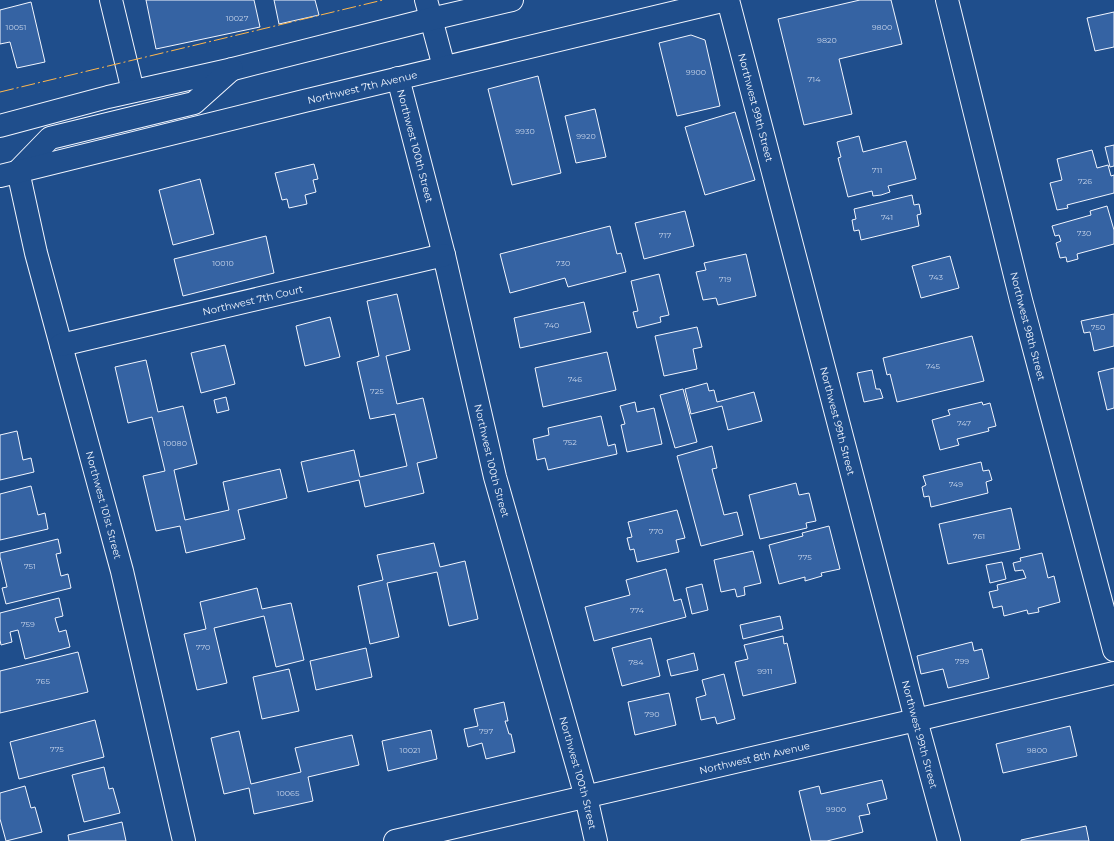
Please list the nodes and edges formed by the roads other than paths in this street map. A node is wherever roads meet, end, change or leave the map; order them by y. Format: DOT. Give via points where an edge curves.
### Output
graph roads {
  1 [pos="111,0"];
  2 [pos="512,0"];
  3 [pos="727,0"];
  4 [pos="947,0"];
  5 [pos="429,9"];
  6 [pos="444,67"];
  7 [pos="233,68"];
  8 [pos="398,78"];
  9 [pos="133,91"];
  10 [pos="0,126"];
  11 [pos="9,174"];
  12 [pos="444,255"];
  13 [pos="61,344"];
  14 [pos="1114,650"];
  15 [pos="1114,673"];
  16 [pos="916,720"];
  17 [pos="586,797"];
  18 [pos="184,841"];
  19 [pos="395,841"];
  20 [pos="596,841"];
  21 [pos="949,841"];
  1 -- 9 [label="street"];
  2 -- 5 [label="street"];
  3 -- 6 [label="street, Northwest 7th Avenue"];
  3 -- 16 [label="street, Northwest 99th Street"];
  4 -- 14 [label="street, Northwest 98th Street" via="1021,300"];
  5 -- 6 [label="street"];
  5 -- 7 [label="street"];
  6 -- 8 [label="street, Northwest 7th Avenue"];
  7 -- 9 [label="street"];
  7 -- 11 [label="street" via="194,103 50,138"];
  8 -- 11 [label="street, Northwest 7th Avenue"];
  8 -- 12 [label="street, Northwest 100th Street"];
  9 -- 10 [label="street"];
  11 -- 13 [label="street, Northwest 101st Street" via="36,252"];
  12 -- 13 [label="street, Northwest 7th Court"];
  12 -- 17 [label="street, Northwest 100th Street" via="495,477"];
  13 -- 18 [label="street, Northwest 101st Street" via="122,571"];
  15 -- 16 [label="street, Northwest 8th Avenue"];
  16 -- 17 [label="street, Northwest 8th Avenue"];
  16 -- 21 [label="street, Northwest 99th Street"];
  17 -- 19 [label="street, Northwest 8th Avenue"];
  17 -- 20 [label="street, Northwest 100th Street"];
}
